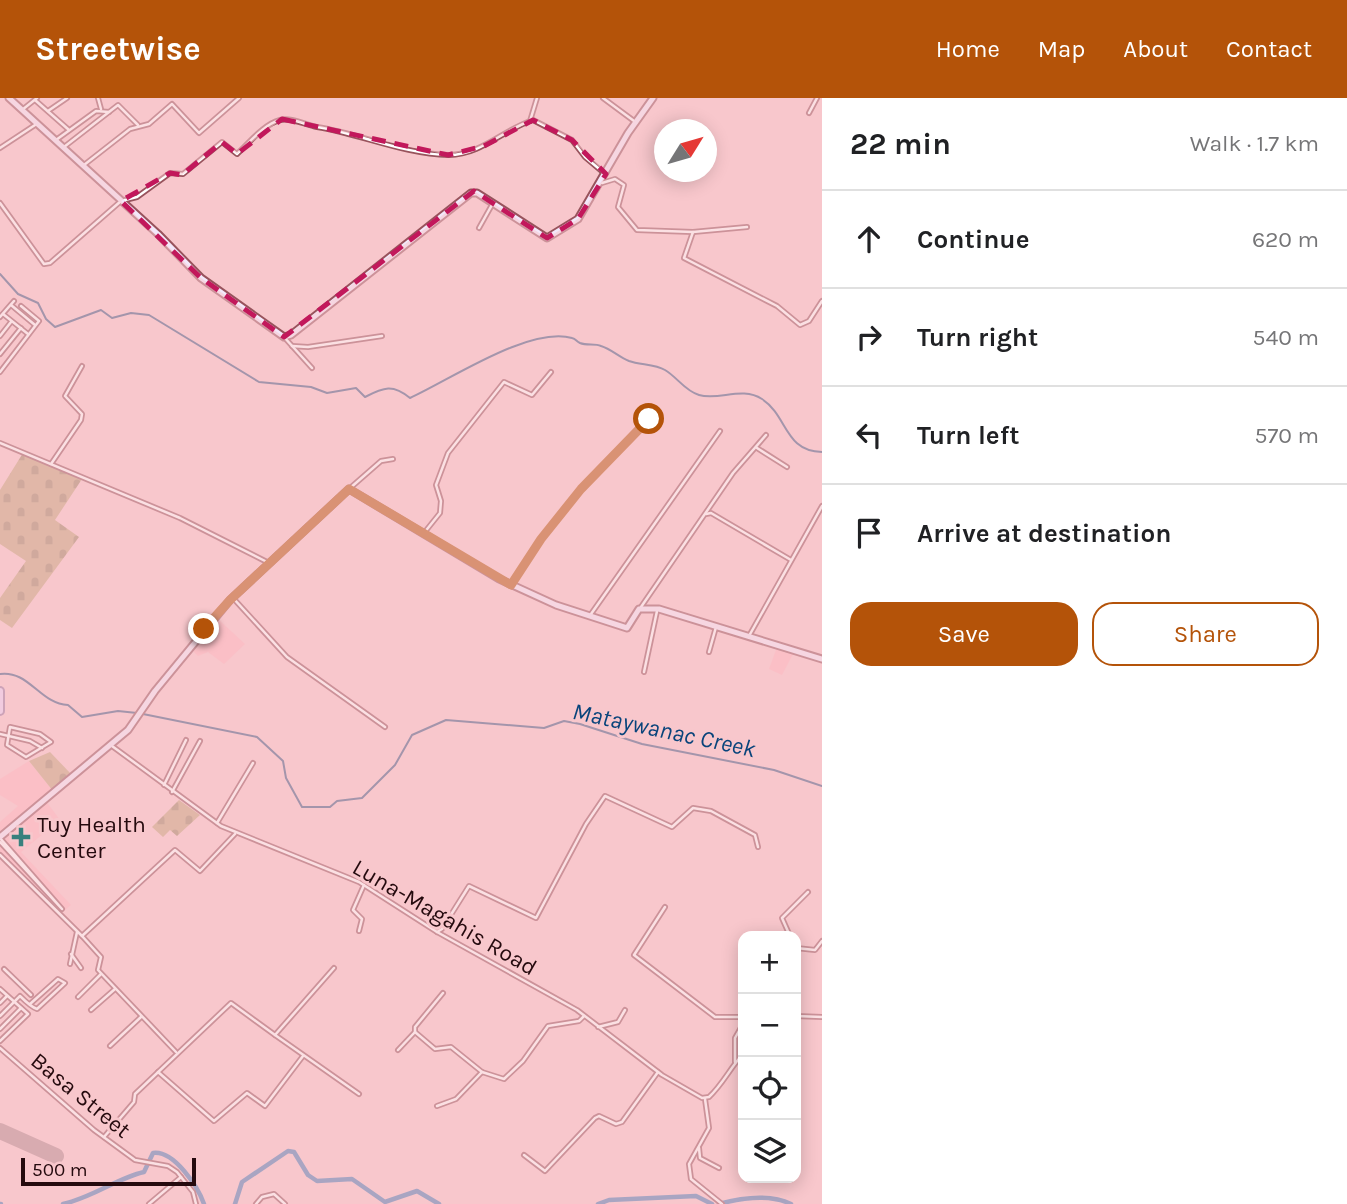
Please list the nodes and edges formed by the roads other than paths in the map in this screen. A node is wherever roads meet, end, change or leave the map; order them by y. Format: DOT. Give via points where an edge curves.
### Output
graph roads {
  1 [pos="9,98"];
  2 [pos="67,98"];
  3 [pos="98,98"];
  4 [pos="239,98"];
  5 [pos="537,98"];
  6 [pos="603,98"];
  7 [pos="653,98"];
  8 [pos="817,98"];
  9 [pos="36,99"];
  10 [pos="101,109"];
  11 [pos="22,110"];
  12 [pos="48,111"];
  13 [pos="109,112"];
  14 [pos="809,113"];
  15 [pos="530,121"];
  16 [pos="636,122"];
  17 [pos="38,124"];
  18 [pos="138,126"];
  19 [pos="69,130"];
  20 [pos="57,140"];
  21 [pos="64,147"];
  22 [pos="0,148"];
  23 [pos="83,165"];
  24 [pos="606,174"];
  25 [pos="599,184"];
  26 [pos="121,201"];
  27 [pos="0,203"];
  28 [pos="493,203"];
  29 [pos="747,227"];
  30 [pos="479,228"];
  31 [pos="693,232"];
  32 [pos="14,301"];
  33 [pos="822,301"];
  34 [pos="11,305"];
  35 [pos="22,306"];
  36 [pos="2,316"];
  37 [pos="12,321"];
  38 [pos="36,326"];
  39 [pos="21,328"];
  40 [pos="29,335"];
  41 [pos="0,336"];
  42 [pos="382,336"];
  43 [pos="284,337"];
  44 [pos="292,346"];
  45 [pos="0,354"];
  46 [pos="82,366"];
  47 [pos="312,368"];
  48 [pos="0,372"];
  49 [pos="551,372"];
  50 [pos="649,419"];
  51 [pos="720,431"];
  52 [pos="766,435"];
  53 [pos="0,443"];
  54 [pos="757,448"];
  55 [pos="393,459"];
  56 [pos="50,465"];
  57 [pos="787,467"];
  58 [pos="349,489"];
  59 [pos="822,506"];
  60 [pos="705,514"];
  61 [pos="424,533"];
  62 [pos="792,561"];
  63 [pos="270,564"];
  64 [pos="511,585"];
  65 [pos="233,598"];
  66 [pos="657,609"];
  67 [pos="639,610"];
  68 [pos="589,617"];
  69 [pos="716,627"];
  70 [pos="749,636"];
  71 [pos="709,652"];
  72 [pos="822,659"];
  73 [pos="644,672"];
  74 [pos="0,691"];
  75 [pos="0,711"];
  76 [pos="385,727"];
  77 [pos="0,734"];
  78 [pos="9,736"];
  79 [pos="186,740"];
  80 [pos="200,741"];
  81 [pos="112,746"];
  82 [pos="42,748"];
  83 [pos="254,763"];
  84 [pos="164,785"];
  85 [pos="172,792"];
  86 [pos="217,823"];
  87 [pos="235,834"];
  88 [pos="0,839"];
  89 [pos="758,847"];
  90 [pos="0,855"];
  91 [pos="43,875"];
  92 [pos="37,881"];
  93 [pos="364,885"];
  94 [pos="808,892"];
  95 [pos="665,907"];
  96 [pos="359,931"];
  97 [pos="788,931"];
  98 [pos="77,932"];
  99 [pos="437,932"];
  100 [pos="82,936"];
  101 [pos="822,941"];
  102 [pos="801,949"];
  103 [pos="71,954"];
  104 [pos="70,964"];
  105 [pos="82,968"];
  106 [pos="334,968"];
  107 [pos="4,970"];
  108 [pos="101,974"];
  109 [pos="115,989"];
  110 [pos="0,990"];
  111 [pos="25,990"];
  112 [pos="443,993"];
  113 [pos="30,995"];
  114 [pos="7,996"];
  115 [pos="20,996"];
  116 [pos="78,997"];
  117 [pos="14,1002"];
  118 [pos="0,1003"];
  119 [pos="30,1004"];
  120 [pos="22,1008"];
  121 [pos="91,1010"];
  122 [pos="625,1010"];
  123 [pos="0,1016"];
  124 [pos="584,1016"];
  125 [pos="801,1016"];
  126 [pos="141,1017"];
  127 [pos="738,1017"];
  128 [pos="822,1017"];
  129 [pos="598,1027"];
  130 [pos="0,1029"];
  131 [pos="415,1032"];
  132 [pos="738,1033"];
  133 [pos="0,1034"];
  134 [pos="275,1035"];
  135 [pos="4,1037"];
  136 [pos="0,1041"];
  137 [pos="110,1046"];
  138 [pos="0,1048"];
  139 [pos="398,1050"];
  140 [pos="177,1053"];
  141 [pos="303,1056"];
  142 [pos="740,1057"];
  143 [pos="735,1062"];
  144 [pos="158,1072"];
  145 [pos="482,1072"];
  146 [pos="658,1072"];
  147 [pos="359,1094"];
  148 [pos="705,1099"];
  149 [pos="438,1106"];
  150 [pos="104,1137"];
  151 [pos="700,1145"];
  152 [pos="524,1155"];
  153 [pos="719,1168"];
  154 [pos="181,1177"];
  155 [pos="149,1204"];
  156 [pos="196,1204"];
  157 [pos="256,1204"];
  158 [pos="285,1204"];
  159 [pos="722,1204"];
  1 -- 11 [label="street"];
  2 -- 12 [label="street"];
  3 -- 10 [label="street"];
  4 -- 18 [label="street" via="200,133 173,104 149,124"];
  5 -- 15 [label="street"];
  6 -- 16 [label="street"];
  7 -- 16 [label="street"];
  8 -- 14 [label="street"];
  9 -- 11 [label="street"];
  9 -- 12 [label="street"];
  10 -- 13 [label="street"];
  10 -- 19 [label="street"];
  11 -- 17 [label="street"];
  12 -- 19 [label="street"];
  13 -- 18 [label="street" via="120,105"];
  13 -- 21 [label="street"];
  15 -- 24 [label="street" via="572,140"];
  15 -- 26 [label="street" via="484,146 448,155 282,119 268,125 237,153 222,142 183,174 170,173 137,197"];
  16 -- 24 [label="street"];
  17 -- 20 [label="street"];
  17 -- 22 [label="street"];
  18 -- 23 [label="street"];
  19 -- 20 [label="street"];
  20 -- 21 [label="street"];
  21 -- 23 [label="street"];
  23 -- 26 [label="street"];
  24 -- 25 [label="street"];
  25 -- 28 [label="street" via="578,219 547,238"];
  25 -- 31 [label="street" via="615,179 624,184 618,206 636,230"];
  26 -- 27 [label="street" via="59,257 44,264"];
  26 -- 43 [label="street" via="201,278"];
  28 -- 30 [label="street"];
  28 -- 43 [label="street" via="471,193"];
  29 -- 31 [label="street"];
  31 -- 33 [label="street" via="684,258 777,306 800,324 809,321"];
  32 -- 34 [label="street"];
  34 -- 36 [label="street"];
  34 -- 38 [label="street"];
  35 -- 38 [label="street" via="39,321"];
  36 -- 37 [label="street"];
  37 -- 39 [label="street"];
  37 -- 41 [label="street"];
  38 -- 40 [label="street"];
  39 -- 40 [label="street"];
  39 -- 45 [label="street"];
  40 -- 48 [label="street"];
  42 -- 44 [label="street"];
  43 -- 44 [label="street"];
  44 -- 47 [label="street"];
  46 -- 56 [label="street" via="65,396 83,416"];
  49 -- 61 [label="street" via="532,396 504,382 488,400 448,453 436,485 440,513"];
  50 -- 64 [label="street" via="581,489"];
  51 -- 68 [label="street"];
  52 -- 54 [label="street"];
  53 -- 56 [label="street"];
  54 -- 57 [label="street"];
  54 -- 60 [label="street"];
  55 -- 58 [label="street" via="381,461"];
  56 -- 63 [label="street" via="180,518"];
  58 -- 61 [label="street"];
  58 -- 63 [label="street"];
  59 -- 62 [label="street"];
  60 -- 62 [label="street" via="711,513"];
  60 -- 67 [label="street"];
  61 -- 64 [label="street"];
  62 -- 70 [label="street"];
  63 -- 65 [label="street"];
  64 -- 68 [label="street"];
  65 -- 76 [label="street" via="287,657"];
  65 -- 81 [label="street"];
  66 -- 67 [label="street"];
  66 -- 69 [label="street"];
  66 -- 73 [label="street"];
  67 -- 68 [label="street" via="627,628"];
  69 -- 70 [label="street"];
  69 -- 71 [label="street"];
  70 -- 72 [label="street"];
  74 -- 75 [label="main road"];
  77 -- 78 [label="street"];
  78 -- 82 [label="street"];
  78 -- 82 [label="street" via="7,744 26,757"];
  78 -- 82 [label="street" via="10,727 40,734 51,742"];
  79 -- 84 [label="street"];
  80 -- 85 [label="street"];
  81 -- 84 [label="street, Luna-Magahis Road"];
  81 -- 88 [label="street"];
  83 -- 86 [label="street"];
  84 -- 85 [label="street, Luna-Magahis Road"];
  85 -- 86 [label="street, Luna-Magahis Road"];
  86 -- 87 [label="street, Luna-Magahis Road"];
  87 -- 93 [label="street, Luna-Magahis Road"];
  87 -- 100 [label="street" via="200,871 175,850"];
  88 -- 92 [label="street"];
  89 -- 99 [label="street" via="755,835 711,811 693,808 672,827 605,796 536,918 469,886"];
  90 -- 98 [label="street"];
  91 -- 92 [label="street"];
  92 -- 92 [label="street" via="62,909"];
  93 -- 96 [label="street" via="353,910 362,919"];
  93 -- 99 [label="street, Luna-Magahis Road"];
  94 -- 97 [label="street" via="782,918"];
  95 -- 127 [label="street" via="634,955 715,1017"];
  98 -- 100 [label="street"];
  98 -- 103 [label="street"];
  99 -- 124 [label="street, Luna-Magahis Road"];
  100 -- 108 [label="street" via="101,957 96,968"];
  101 -- 102 [label="street" via="815,950"];
  103 -- 104 [label="street"];
  103 -- 105 [label="street"];
  106 -- 134 [label="street"];
  107 -- 111 [label="street"];
  108 -- 109 [label="street"];
  108 -- 116 [label="street"];
  109 -- 121 [label="street"];
  109 -- 126 [label="street"];
  110 -- 114 [label="street"];
  111 -- 113 [label="street"];
  111 -- 115 [label="street"];
  112 -- 131 [label="street"];
  114 -- 117 [label="street"];
  114 -- 118 [label="street"];
  115 -- 117 [label="street"];
  115 -- 119 [label="street"];
  117 -- 120 [label="street"];
  117 -- 123 [label="street"];
  119 -- 119 [label="street" via="59,978 65,984 37,1009"];
  120 -- 130 [label="street"];
  120 -- 135 [label="street" via="29,1014"];
  122 -- 129 [label="street" via="618,1022"];
  124 -- 129 [label="street, Luna-Magahis Road"];
  124 -- 145 [label="street" via="548,1026 504,1079"];
  125 -- 128 [label="street"];
  126 -- 137 [label="street"];
  126 -- 140 [label="street"];
  129 -- 146 [label="street, Luna-Magahis Road"];
  131 -- 139 [label="street"];
  131 -- 145 [label="street" via="435,1049 451,1047"];
  132 -- 143 [label="street"];
  133 -- 135 [label="street"];
  134 -- 140 [label="street" via="231,1003"];
  134 -- 141 [label="street"];
  135 -- 136 [label="street"];
  138 -- 150 [label="street, Basa Street"];
  140 -- 144 [label="street"];
  141 -- 144 [label="street" via="265,1106 247,1093 214,1121"];
  141 -- 147 [label="street"];
  142 -- 143 [label="street"];
  143 -- 148 [label="street" via="723,1084"];
  144 -- 150 [label="street" via="135,1094 134,1102"];
  145 -- 149 [label="street" via="456,1099"];
  146 -- 148 [label="street, Luna-Magahis Road"];
  146 -- 152 [label="street" via="622,1122 595,1118 547,1170 542,1171"];
  148 -- 151 [label="street" via="709,1128"];
  150 -- 154 [label="street, Basa Street" via="143,1163 168,1166"];
  151 -- 153 [label="street" via="700,1158"];
  151 -- 159 [label="street" via="689,1164 691,1179"];
  154 -- 155 [label="street"];
  154 -- 156 [label="street"];
  157 -- 158 [label="street" via="274,1194"];
}
